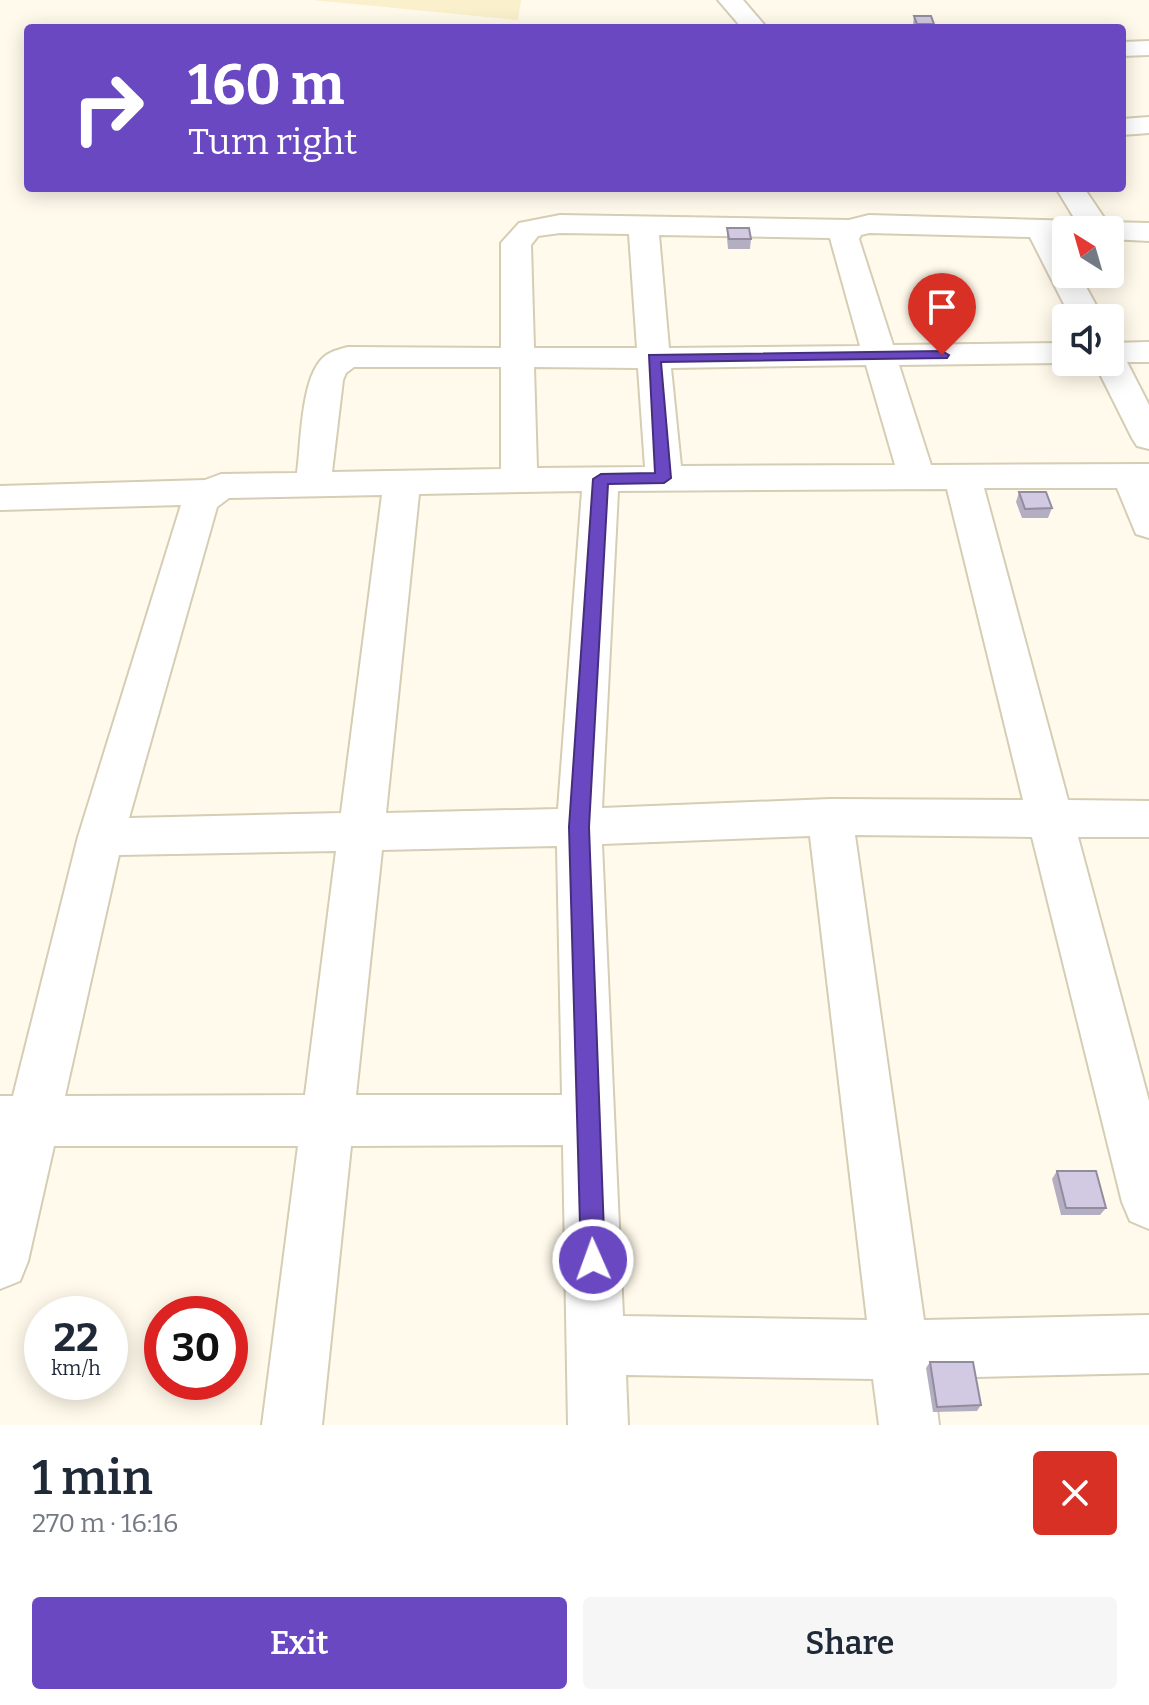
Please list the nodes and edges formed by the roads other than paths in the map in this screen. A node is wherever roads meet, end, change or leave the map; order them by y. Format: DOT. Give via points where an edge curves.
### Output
graph roads {
  1 [pos="730,0"];
  2 [pos="751,24"];
  3 [pos="1149,48"];
  4 [pos="1126,49"];
  5 [pos="1149,125"];
  6 [pos="1126,127"];
  7 [pos="1073,192"];
  8 [pos="643,226"];
  9 [pos="1040,228"];
  10 [pos="849,229"];
  11 [pos="1124,231"];
  12 [pos="1149,232"];
  13 [pos="1080,304"];
  14 [pos="1149,352"];
  15 [pos="1052,353"];
  16 [pos="1124,353"];
  17 [pos="879,356"];
  18 [pos="517,358"];
  19 [pos="654,358"];
  20 [pos="1117,376"];
  21 [pos="1149,438"];
  22 [pos="916,476"];
  23 [pos="1140,476"];
  24 [pos="664,478"];
  25 [pos="601,479"];
  26 [pos="963,479"];
  27 [pos="519,481"];
  28 [pos="402,483"];
  29 [pos="313,484"];
  30 [pos="209,492"];
  31 [pos="0,498"];
  32 [pos="1149,525"];
  33 [pos="830,817"];
  34 [pos="1149,819"];
  35 [pos="1049,820"];
  36 [pos="579,827"];
  37 [pos="360,831"];
  38 [pos="101,837"];
  39 [pos="589,1120"];
  40 [pos="17,1121"];
  41 [pos="327,1122"];
  42 [pos="1149,1202"];
  43 [pos="0,1261"];
  44 [pos="1149,1344"];
  45 [pos="596,1345"];
  46 [pos="901,1350"];
  47 [pos="292,1425"];
  48 [pos="598,1425"];
  49 [pos="909,1425"];
  1 -- 2 [label="street"];
  3 -- 4 [label="street"];
  5 -- 6 [label="street"];
  7 -- 9 [label="street" via="1097,230"];
  8 -- 10 [label="street"];
  8 -- 18 [label="street" via="560,224 529,229 516,243"];
  8 -- 19 [label="street"];
  9 -- 10 [label="street" via="869,224"];
  9 -- 13 [label="street"];
  10 -- 17 [label="street" via="844,239"];
  11 -- 12 [label="street"];
  14 -- 16 [label="street"];
  15 -- 17 [label="street"];
  17 -- 19 [label="street"];
  17 -- 22 [label="street"];
  18 -- 19 [label="street"];
  18 -- 27 [label="street"];
  18 -- 29 [label="street" via="338,361 326,380"];
  19 -- 24 [label="street"];
  20 -- 21 [label="street"];
  22 -- 24 [label="street"];
  22 -- 26 [label="street"];
  23 -- 26 [label="street"];
  23 -- 32 [label="street"];
  24 -- 25 [label="street"];
  25 -- 27 [label="street"];
  25 -- 36 [label="street"];
  26 -- 35 [label="street"];
  27 -- 28 [label="street"];
  28 -- 29 [label="street"];
  28 -- 37 [label="street"];
  29 -- 30 [label="street" via="221,486"];
  30 -- 31 [label="street"];
  30 -- 38 [label="street" via="200,501"];
  33 -- 35 [label="street"];
  33 -- 36 [label="street"];
  33 -- 46 [label="street"];
  34 -- 35 [label="street"];
  35 -- 42 [label="street"];
  36 -- 37 [label="street"];
  36 -- 39 [label="street"];
  37 -- 38 [label="street"];
  37 -- 41 [label="street"];
  38 -- 40 [label="street"];
  39 -- 41 [label="street"];
  39 -- 45 [label="street"];
  40 -- 41 [label="street"];
  40 -- 43 [label="street"];
  41 -- 47 [label="street"];
  44 -- 46 [label="street"];
  45 -- 46 [label="street"];
  45 -- 48 [label="street"];
  46 -- 49 [label="street"];
}
